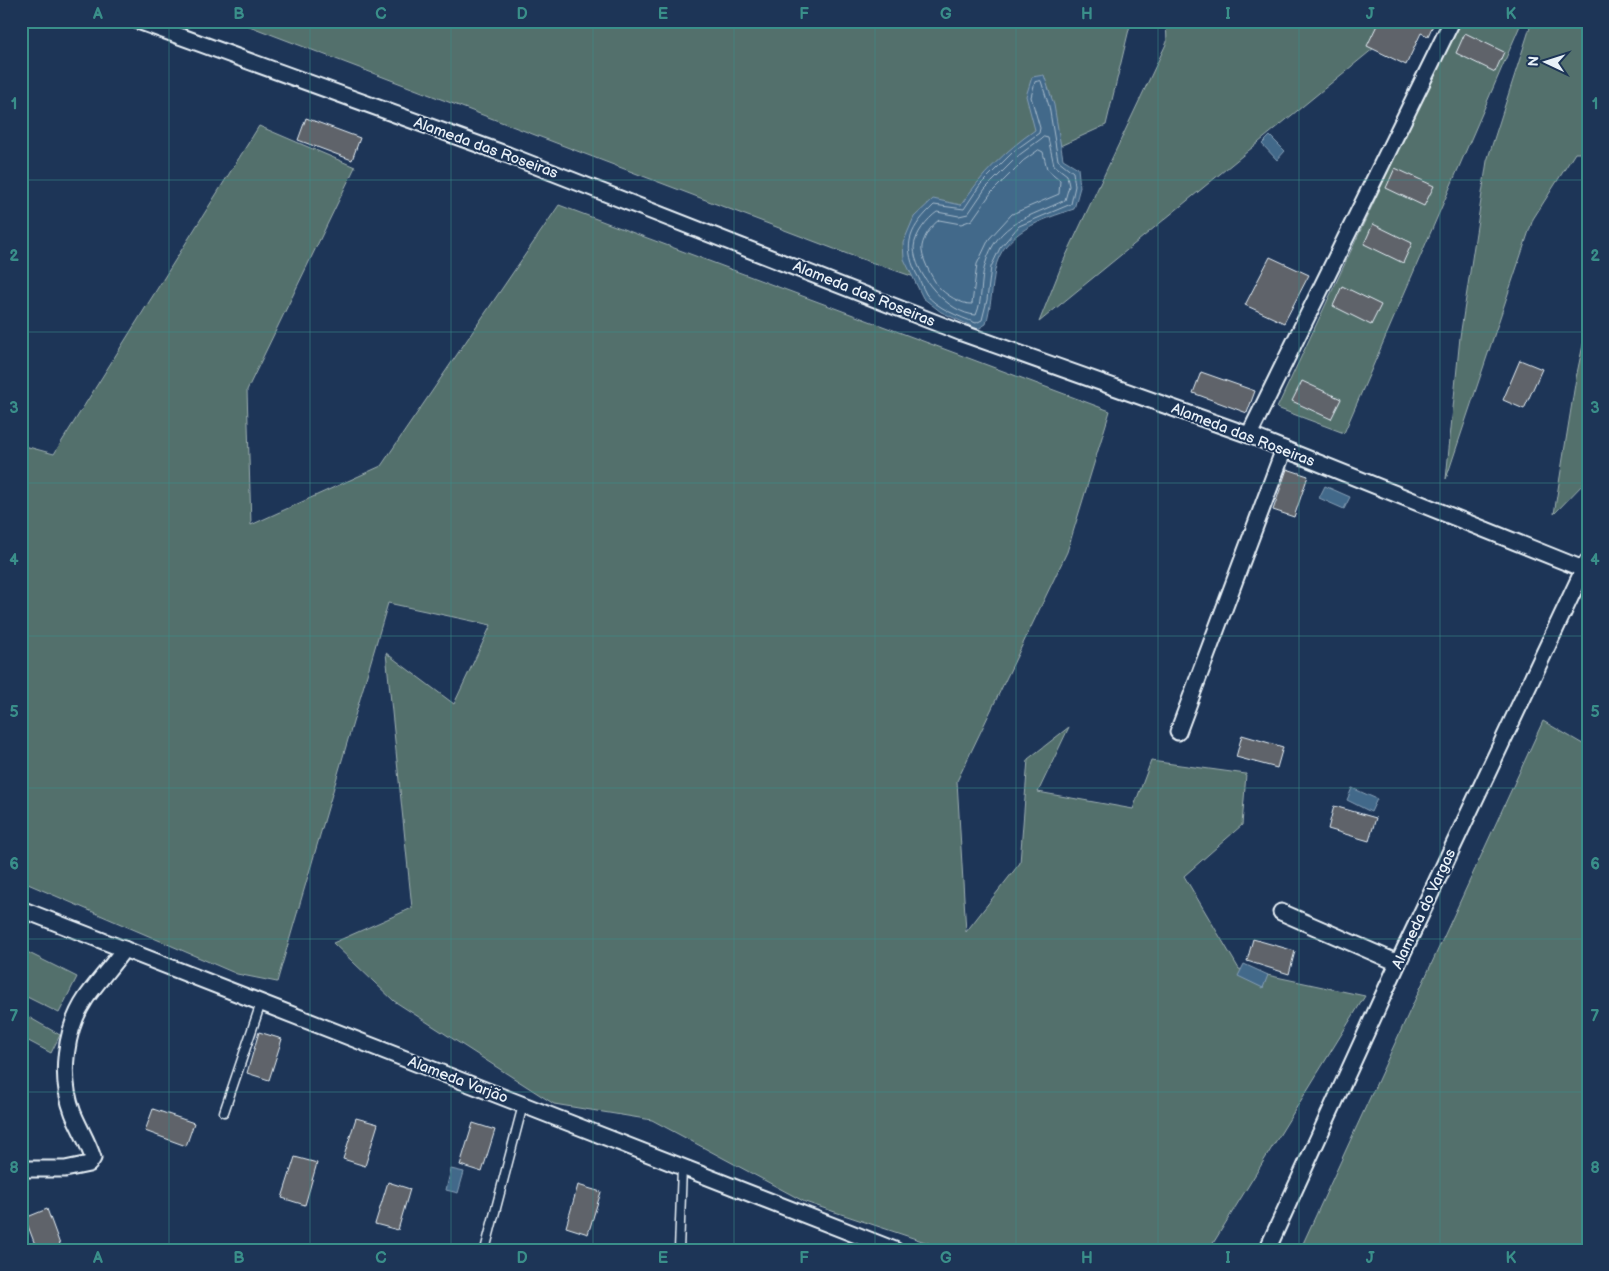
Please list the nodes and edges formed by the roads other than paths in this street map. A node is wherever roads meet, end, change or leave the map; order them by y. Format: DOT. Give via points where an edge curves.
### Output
graph roads {
  1 [pos="138,21"];
  2 [pos="1452,21"];
  3 [pos="1249,436"];
  4 [pos="1284,449"];
  5 [pos="1586,567"];
  6 [pos="1178,732"];
  7 [pos="21,909"];
  8 [pos="1281,912"];
  9 [pos="124,949"];
  10 [pos="1398,963"];
  11 [pos="262,1003"];
  12 [pos="523,1105"];
  13 [pos="224,1112"];
  14 [pos="682,1167"];
  15 [pos="21,1169"];
  16 [pos="485,1250"];
  17 [pos="679,1250"];
  18 [pos="895,1250"];
  19 [pos="1267,1250"];
  1 -- 3 [label="street, Alameda das Roseiras" via="508,155 962,333"];
  2 -- 3 [label="street"];
  3 -- 4 [label="street, Alameda das Roseiras"];
  4 -- 5 [label="street, Alameda das Roseiras"];
  4 -- 6 [label="street"];
  5 -- 10 [label="street, Alameda do Vargas"];
  7 -- 9 [label="street, Alameda Varjão"];
  8 -- 10 [label="street"];
  9 -- 11 [label="street, Alameda Varjão"];
  9 -- 15 [label="street" via="85,999 68,1042 65,1083 72,1112 88,1141 93,1158 89,1164 65,1169"];
  10 -- 19 [label="street, Alameda do Vargas"];
  11 -- 12 [label="street, Alameda Varjão"];
  11 -- 13 [label="lane"];
  12 -- 14 [label="street, Alameda Varjão"];
  12 -- 16 [label="lane"];
  14 -- 17 [label="lane"];
  14 -- 18 [label="street, Alameda Varjão"];
}
